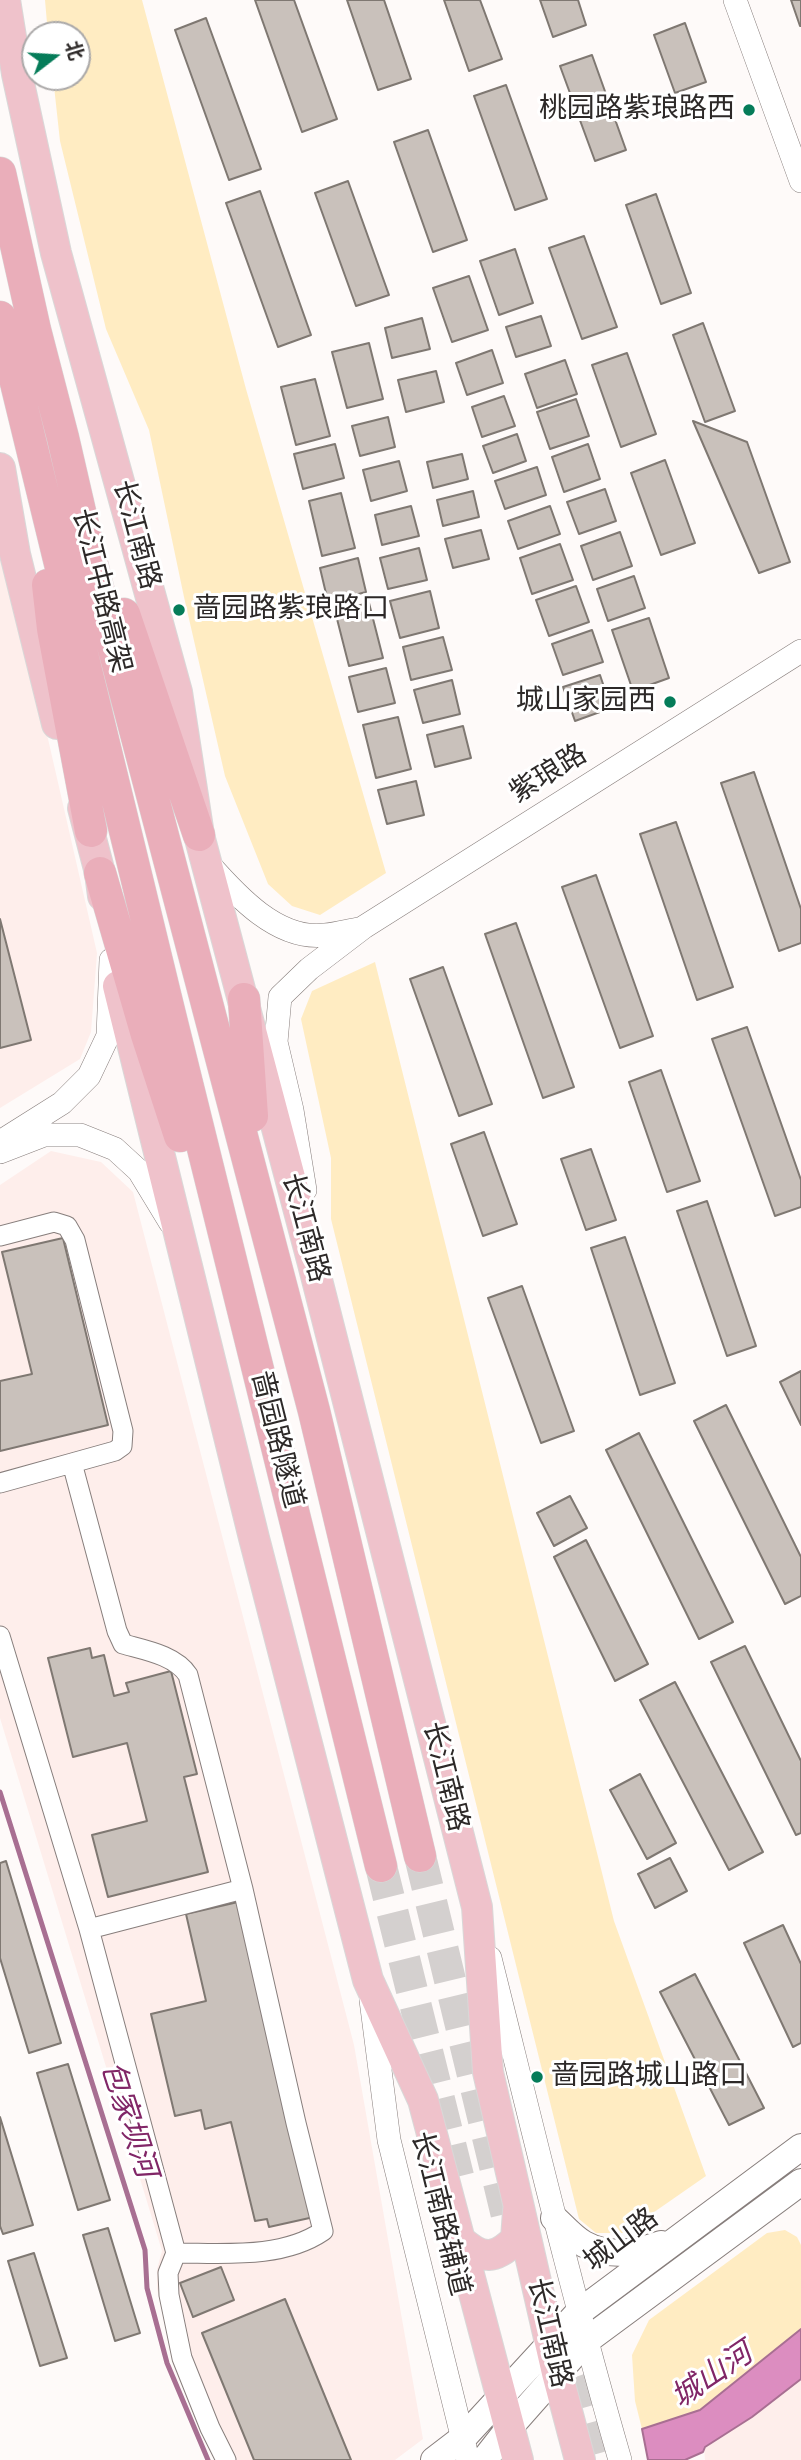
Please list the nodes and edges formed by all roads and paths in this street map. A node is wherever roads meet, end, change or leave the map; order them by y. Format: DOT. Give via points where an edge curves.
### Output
graph roads {
  1 [pos="5,0"];
  2 [pos="735,0"];
  3 [pos="801,181"];
  4 [pos="1,182"];
  5 [pos="0,317"];
  6 [pos="63,438"];
  7 [pos="34,454"];
  8 [pos="0,468"];
  9 [pos="801,651"];
  10 [pos="91,831"];
  11 [pos="203,849"];
  12 [pos="100,873"];
  13 [pos="364,927"];
  14 [pos="111,960"];
  15 [pos="244,999"];
  16 [pos="209,1007"];
  17 [pos="170,1015"];
  18 [pos="0,1142"];
  19 [pos="0,1152"];
  20 [pos="0,1236"];
  21 [pos="182,1243"];
  22 [pos="313,1264"];
  23 [pos="314,1412"];
  24 [pos="72,1463"];
  25 [pos="0,1483"];
  26 [pos="0,1636"];
  27 [pos="336,1684"];
  28 [pos="420,1856"];
  29 [pos="382,1866"];
  30 [pos="243,1889"];
  31 [pos="477,1907"];
  32 [pos="89,1929"];
  33 [pos="368,1980"];
  34 [pos="801,2147"];
  35 [pos="801,2183"];
  36 [pos="518,2202"];
  37 [pos="554,2218"];
  38 [pos="679,2237"];
  39 [pos="461,2241"];
  40 [pos="176,2253"];
  41 [pos="578,2313"];
  42 [pos="586,2341"];
  43 [pos="551,2343"];
  44 [pos="557,2373"];
  45 [pos="502,2394"];
  46 [pos="510,2427"];
  47 [pos="466,2448"];
  48 [pos="226,2460"];
  49 [pos="435,2460"];
  50 [pos="484,2460"];
  51 [pos="518,2460"];
  52 [pos="580,2460"];
  53 [pos="620,2460"];
  1 -- 11 [label="main road, 长江南路" via="56,253 177,692"];
  2 -- 3 [label="street"];
  4 -- 6 [label="highway, 长江中路高架"];
  5 -- 7 [label="highway, 长江中路高架"];
  6 -- 11 [label="highway"];
  6 -- 16 [label="highway, 长江中路高架" via="96,581"];
  7 -- 10 [label="highway" via="53,629"];
  7 -- 17 [label="highway, 长江中路高架"];
  8 -- 10 [label="main road, 长江南路" via="15,554 57,724"];
  9 -- 13 [label="street, 紫琅路"];
  10 -- 12 [label="main road, 长江南路"];
  11 -- 13 [label="street" via="230,888 261,915 292,932 323,936"];
  11 -- 15 [label="main road, 长江南路"];
  12 -- 14 [label="main road, 长江南路"];
  12 -- 27 [label="highway" via="199,1195 282,1526"];
  13 -- 22 [label="street" via="279,997 276,1042 301,1161"];
  14 -- 18 [label="street" via="108,1036 89,1076 62,1103"];
  14 -- 21 [label="main road, 长江南路"];
  15 -- 22 [label="main road, 长江南路"];
  15 -- 23 [label="highway" via="253,1128"];
  16 -- 23 [label="highway, 啬园路隧道"];
  17 -- 27 [label="highway, 啬园路隧道"];
  19 -- 21 [label="street" via="44,1135 80,1135 115,1149 139,1171"];
  20 -- 24 [label="street" via="54,1222 67,1226 75,1240 123,1431 122,1446 115,1451"];
  21 -- 33 [label="main road, 长江南路"];
  22 -- 31 [label="main road, 长江南路"];
  23 -- 28 [label="highway, 啬园路隧道"];
  24 -- 25 [label="street"];
  24 -- 30 [label="street" via="123,1644 183,1666 188,1675"];
  26 -- 32 [label="street"];
  27 -- 29 [label="highway, 啬园路隧道"];
  30 -- 32 [label="street"];
  30 -- 40 [label="street" via="323,2231 308,2241 255,2252"];
  31 -- 36 [label="main road, 长江南路" via="488,2072"];
  31 -- 37 [label="street"];
  32 -- 40 [label="street"];
  33 -- 39 [label="main road, 长江南路" via="423,2100"];
  33 -- 47 [label="street, 长江南路辅道" via="389,2140"];
  34 -- 38 [label="main road, 城山路"];
  35 -- 42 [label="main road, 城山路"];
  36 -- 39 [label="main road" via="516,2239 503,2252 487,2256"];
  36 -- 43 [label="main road, 长江南路"];
  37 -- 38 [label="main road" via="584,2244 610,2252 635,2253"];
  37 -- 41 [label="street"];
  38 -- 41 [label="main road, 城山路"];
  39 -- 45 [label="main road, 长江南路"];
  40 -- 48 [label="street" via="168,2273 169,2295 182,2358"];
  41 -- 42 [label="street"];
  41 -- 43 [label="main road, 城山路"];
  42 -- 44 [label="main road, 城山路"];
  42 -- 53 [label="street"];
  43 -- 44 [label="main road, 长江南路"];
  43 -- 45 [label="main road, 城山路"];
  44 -- 46 [label="main road, 城山路"];
  44 -- 52 [label="main road, 长江南路"];
  45 -- 46 [label="main road, 长江南路"];
  45 -- 47 [label="main road, 城山路"];
  46 -- 50 [label="main road, 城山路"];
  46 -- 51 [label="main road, 长江南路"];
  47 -- 49 [label="main road, 城山路"];
}
